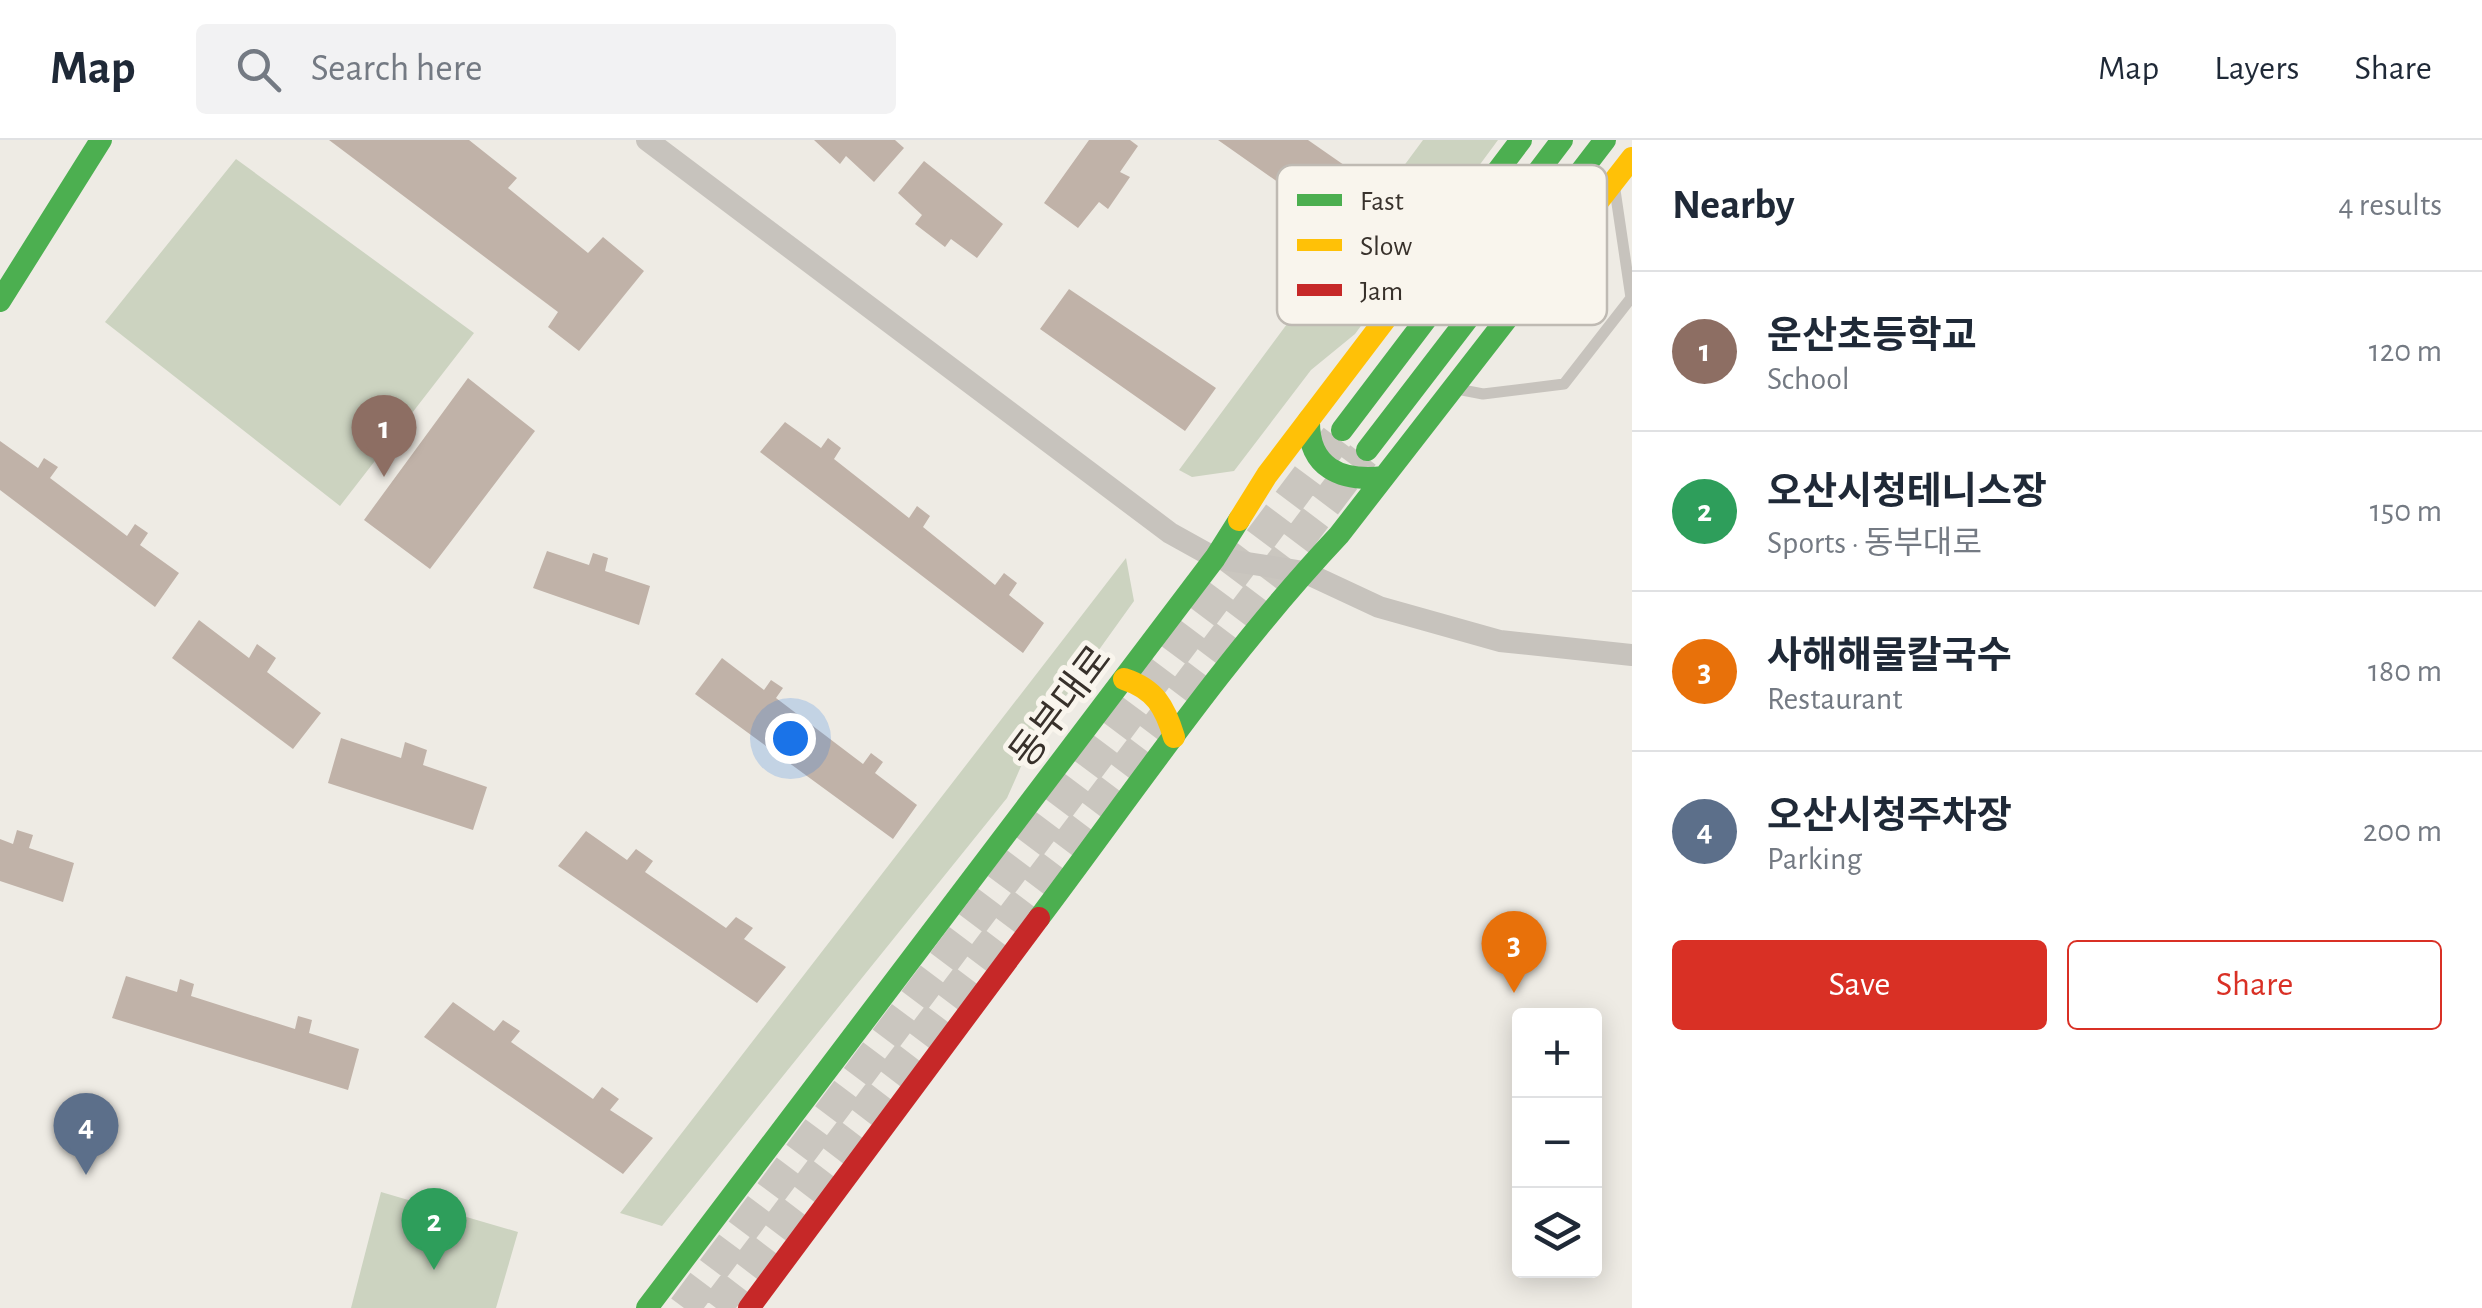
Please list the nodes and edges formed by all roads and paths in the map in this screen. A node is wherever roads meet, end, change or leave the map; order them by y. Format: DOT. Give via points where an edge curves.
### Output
graph roads {
  1 [pos="101,140"];
  2 [pos="647,140"];
  3 [pos="1521,140"];
  4 [pos="1562,140"];
  5 [pos="1605,140"];
  6 [pos="1632,158"];
  7 [pos="1502,165"];
  8 [pos="1543,165"];
  9 [pos="1586,165"];
  10 [pos="1614,181"];
  11 [pos="1607,190"];
  12 [pos="0,301"];
  13 [pos="1381,325"];
  14 [pos="1422,325"];
  15 [pos="1463,325"];
  16 [pos="1501,325"];
  17 [pos="1452,388"];
  18 [pos="1309,420"];
  19 [pos="1342,430"];
  20 [pos="1367,450"];
  21 [pos="1384,478"];
  22 [pos="1215,558"];
  23 [pos="1304,572"];
  24 [pos="1632,655"];
  25 [pos="1124,679"];
  26 [pos="1174,737"];
  27 [pos="647,1308"];
  28 [pos="749,1308"];
  1 -- 12 [label="main road"];
  2 -- 22 [label="street" via="1170,533"];
  3 -- 7 [label="main road, 동부대로"];
  4 -- 8 [label="main road"];
  5 -- 9 [label="main road"];
  6 -- 10 [label="main road"];
  10 -- 11 [label="main road"];
  10 -- 17 [label="lane" via="1631,298 1609,327 1564,384 1484,394"];
  13 -- 18 [label="main road, 동부대로"];
  14 -- 19 [label="main road"];
  15 -- 20 [label="main road"];
  16 -- 17 [label="main road"];
  17 -- 21 [label="main road"];
  18 -- 21 [label="main road" via="1310,445 1328,469 1362,481"];
  18 -- 22 [label="main road, 동부대로"];
  21 -- 23 [label="main road"];
  22 -- 23 [label="street"];
  22 -- 25 [label="main road, 동부대로"];
  23 -- 24 [label="street" via="1379,607 1500,641"];
  23 -- 26 [label="main road"];
  25 -- 26 [label="main road" via="1162,700"];
  25 -- 27 [label="main road, 동부대로"];
  26 -- 28 [label="main road"];
}
